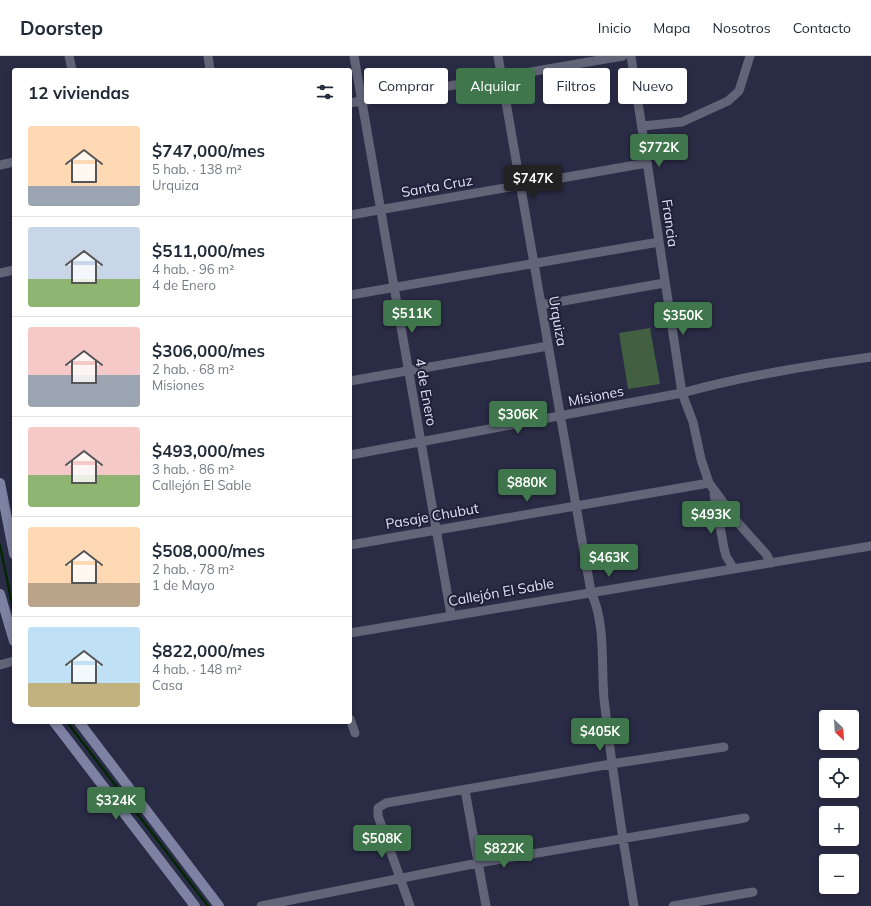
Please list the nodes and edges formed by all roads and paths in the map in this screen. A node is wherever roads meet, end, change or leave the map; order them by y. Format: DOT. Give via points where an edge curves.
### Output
graph roads {
  1 [pos="69,56"];
  2 [pos="208,56"];
  3 [pos="354,56"];
  4 [pos="498,56"];
  5 [pos="622,56"];
  6 [pos="631,56"];
  7 [pos="750,56"];
  8 [pos="72,68"];
  9 [pos="210,68"];
  10 [pos="500,68"];
  11 [pos="535,71"];
  12 [pos="456,85"];
  13 [pos="362,101"];
  14 [pos="352,103"];
  15 [pos="507,104"];
  16 [pos="642,126"];
  17 [pos="12,162"];
  18 [pos="648,163"];
  19 [pos="0,165"];
  20 [pos="521,186"];
  21 [pos="380,210"];
  22 [pos="352,215"];
  23 [pos="659,242"];
  24 [pos="534,263"];
  25 [pos="12,270"];
  26 [pos="0,273"];
  27 [pos="664,283"];
  28 [pos="394,288"];
  29 [pos="352,295"];
  30 [pos="541,305"];
  31 [pos="548,346"];
  32 [pos="871,357"];
  33 [pos="408,371"];
  34 [pos="352,381"];
  35 [pos="682,393"];
  36 [pos="561,417"];
  37 [pos="420,442"];
  38 [pos="352,455"];
  39 [pos="0,483"];
  40 [pos="711,487"];
  41 [pos="576,505"];
  42 [pos="11,520"];
  43 [pos="436,530"];
  44 [pos="12,531"];
  45 [pos="352,544"];
  46 [pos="871,546"];
  47 [pos="771,563"];
  48 [pos="734,569"];
  49 [pos="591,592"];
  50 [pos="0,594"];
  51 [pos="451,615"];
  52 [pos="352,633"];
  53 [pos="12,634"];
  54 [pos="12,662"];
  55 [pos="0,665"];
  56 [pos="56,724"];
  57 [pos="81,724"];
  58 [pos="352,724"];
  59 [pos="355,733"];
  60 [pos="724,747"];
  61 [pos="612,764"];
  62 [pos="465,790"];
  63 [pos="745,818"];
  64 [pos="623,838"];
  65 [pos="478,863"];
  66 [pos="400,879"];
  67 [pos="753,892"];
  68 [pos="195,906"];
  69 [pos="219,906"];
  70 [pos="261,906"];
  71 [pos="410,906"];
  72 [pos="486,906"];
  73 [pos="634,906"];
  74 [pos="673,906"];
  1 -- 8 [label="street"];
  2 -- 9 [label="street"];
  3 -- 13 [label="street, 4 de Enero"];
  4 -- 10 [label="street, Urquiza"];
  5 -- 11 [label="street"];
  6 -- 16 [label="street, Francia"];
  7 -- 16 [label="street" via="738,91 728,101 682,122"];
  12 -- 13 [label="street"];
  13 -- 14 [label="street"];
  13 -- 21 [label="street, 4 de Enero"];
  15 -- 20 [label="street, Urquiza"];
  16 -- 18 [label="street, Francia"];
  17 -- 19 [label="street"];
  18 -- 20 [label="street, Santa Cruz"];
  18 -- 23 [label="street, Francia"];
  20 -- 21 [label="street, Santa Cruz"];
  20 -- 24 [label="street, Urquiza"];
  21 -- 22 [label="street, Santa Cruz"];
  21 -- 28 [label="street, 4 de Enero"];
  23 -- 24 [label="street"];
  23 -- 27 [label="street, Francia"];
  24 -- 28 [label="street"];
  24 -- 30 [label="street, Urquiza"];
  25 -- 26 [label="street"];
  27 -- 30 [label="street"];
  27 -- 35 [label="street, Francia"];
  28 -- 29 [label="street"];
  28 -- 33 [label="street, 4 de Enero"];
  30 -- 31 [label="street, Urquiza"];
  31 -- 33 [label="street"];
  31 -- 36 [label="street, Urquiza"];
  32 -- 35 [label="street, Misiones" via="729,380"];
  33 -- 34 [label="street"];
  33 -- 37 [label="street, 4 de Enero"];
  35 -- 36 [label="street, Misiones"];
  35 -- 40 [label="street, Francia"];
  36 -- 37 [label="street, Misiones"];
  36 -- 41 [label="street, Urquiza"];
  37 -- 38 [label="street, Misiones"];
  37 -- 43 [label="street, 4 de Enero"];
  39 -- 42 [label="main road"];
  40 -- 41 [label="street, Pasaje Chubut"];
  40 -- 47 [label="street"];
  40 -- 48 [label="street" via="726,556"];
  41 -- 43 [label="street, Pasaje Chubut"];
  41 -- 49 [label="street, Urquiza"];
  42 -- 44 [label="main road"];
  43 -- 45 [label="street, Pasaje Chubut"];
  43 -- 51 [label="street, 4 de Enero"];
  46 -- 47 [label="street, Callejón El Sable"];
  47 -- 48 [label="street, Callejón El Sable"];
  48 -- 49 [label="street, Callejón El Sable"];
  49 -- 51 [label="street, Callejón El Sable"];
  49 -- 61 [label="street, Urquiza" via="597,604 600,626 602,676"];
  50 -- 53 [label="main road"];
  51 -- 52 [label="street, Callejón El Sable"];
  54 -- 55 [label="street"];
  56 -- 68 [label="main road"];
  57 -- 69 [label="main road"];
  58 -- 59 [label="street"];
  60 -- 61 [label="street"];
  61 -- 62 [label="street"];
  61 -- 64 [label="street, Urquiza"];
  62 -- 65 [label="street"];
  62 -- 66 [label="street" via="386,803 378,808 378,816"];
  63 -- 64 [label="street"];
  64 -- 65 [label="street"];
  64 -- 73 [label="street, Urquiza"];
  65 -- 66 [label="street"];
  65 -- 72 [label="street"];
  66 -- 70 [label="street"];
  66 -- 71 [label="street"];
  67 -- 74 [label="street"];
}
